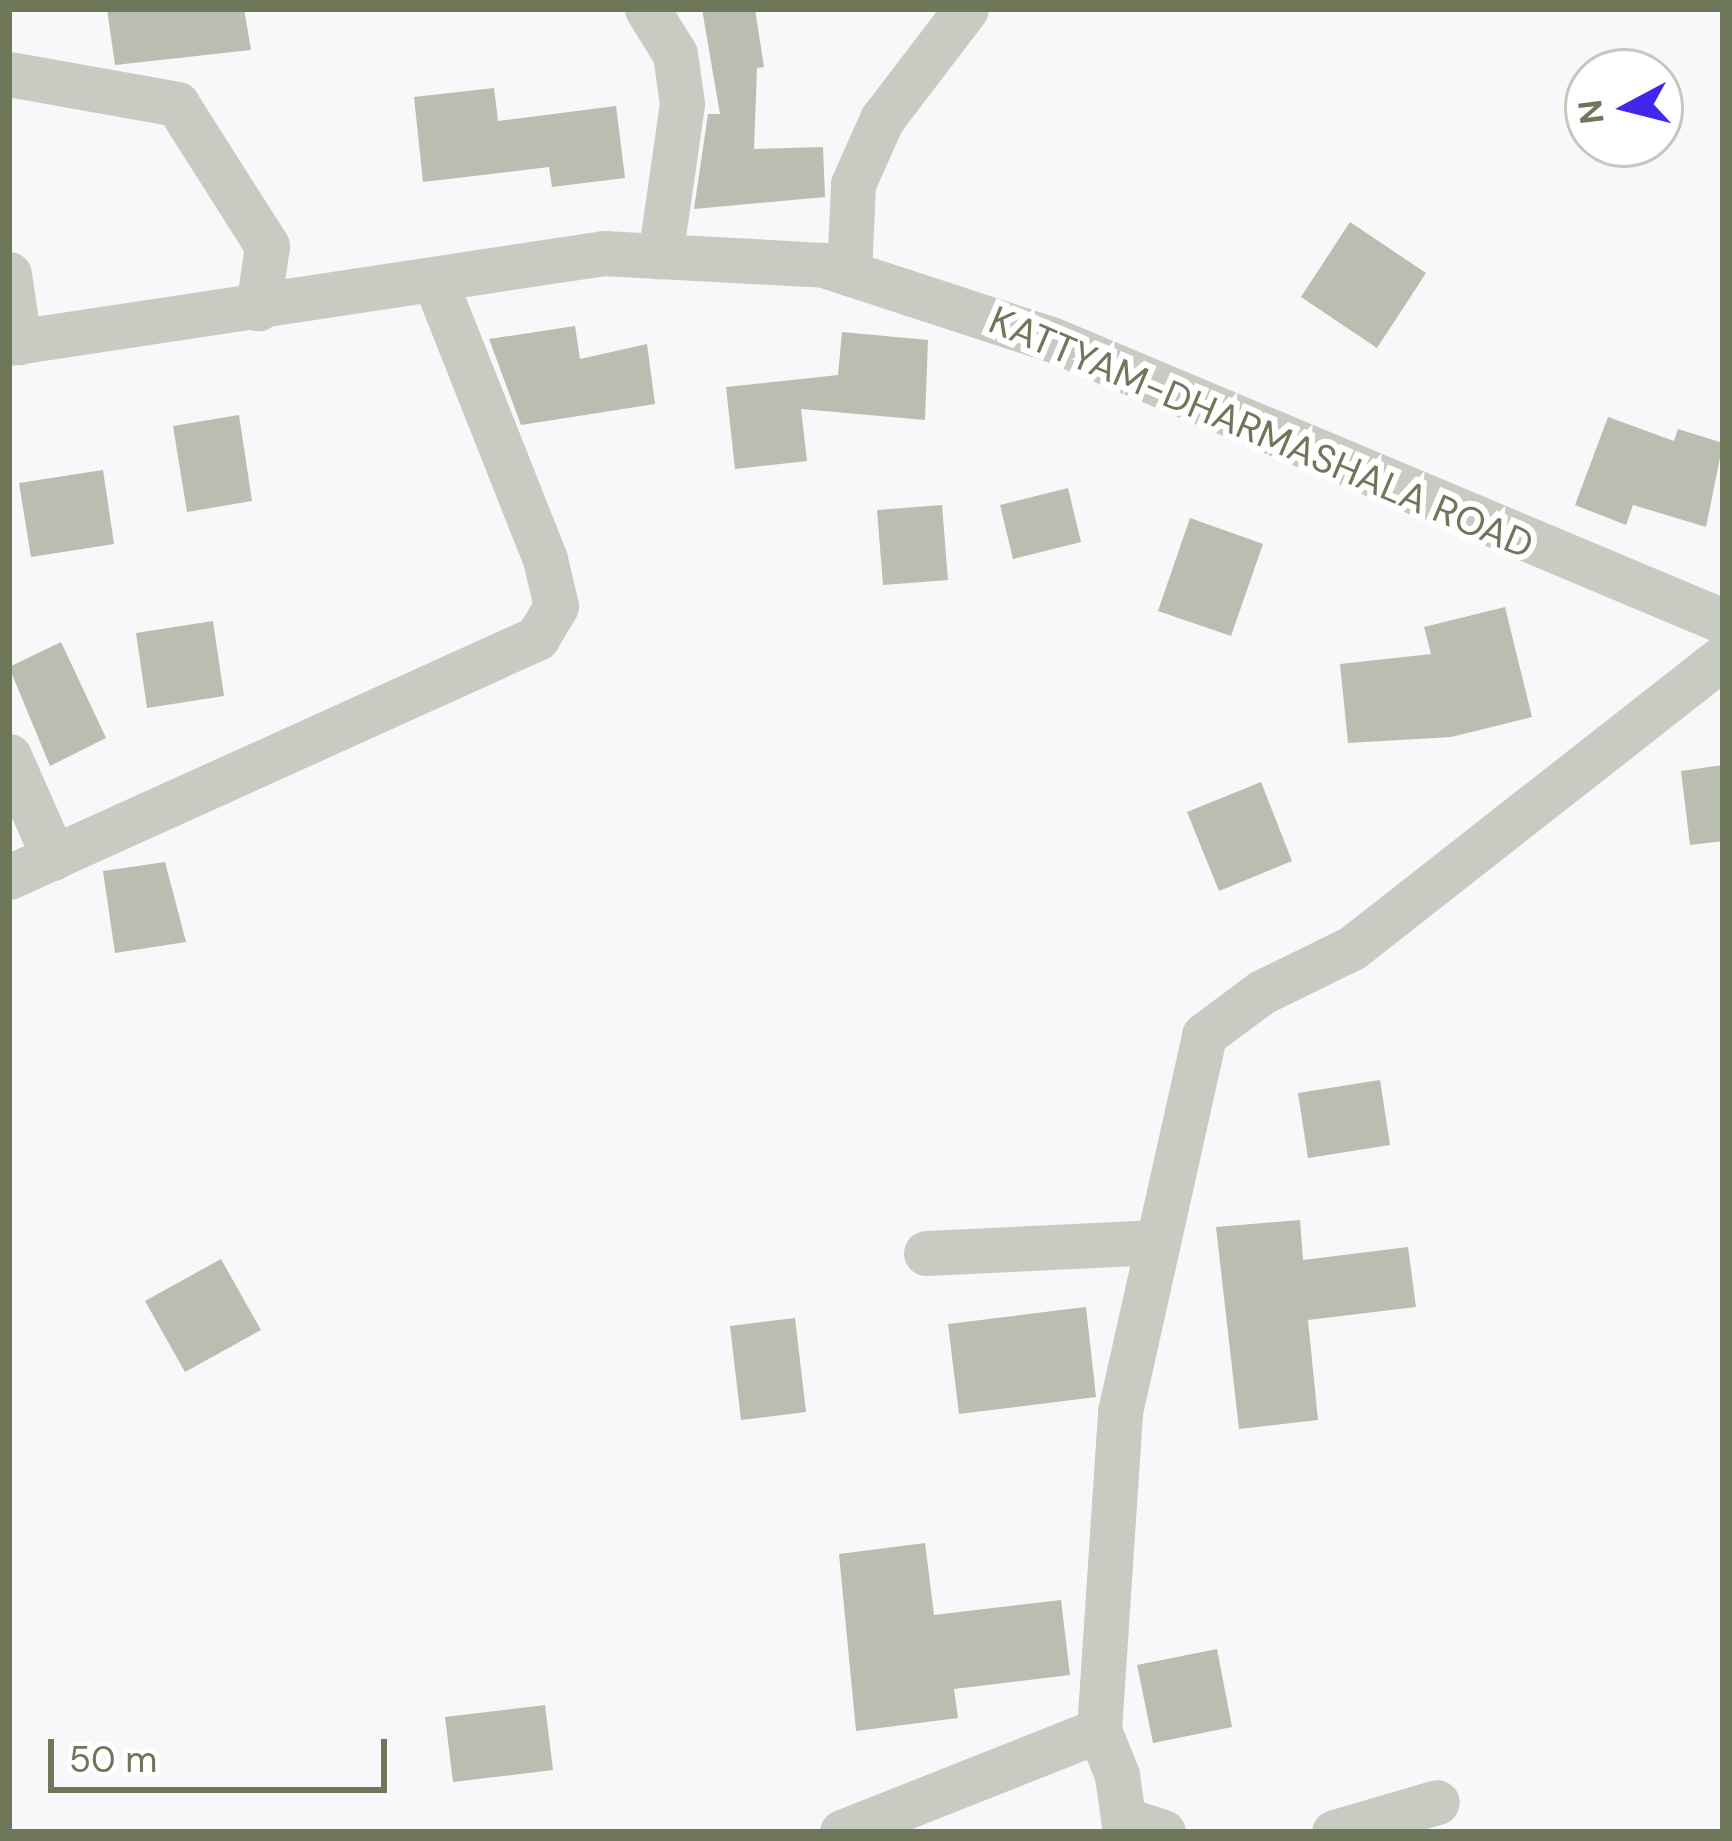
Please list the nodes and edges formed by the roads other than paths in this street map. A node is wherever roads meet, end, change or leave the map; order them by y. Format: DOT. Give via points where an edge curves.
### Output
graph roads {
  1 [pos="647,9"];
  2 [pos="966,9"];
  3 [pos="9,74"];
  4 [pos="660,256"];
  5 [pos="849,273"];
  6 [pos="9,274"];
  7 [pos="435,281"];
  8 [pos="258,308"];
  9 [pos="14,343"];
  10 [pos="1723,621"];
  11 [pos="1723,656"];
  12 [pos="9,756"];
  13 [pos="54,858"];
  14 [pos="9,877"];
  15 [pos="1158,1241"];
  16 [pos="926,1253"];
  17 [pos="1099,1730"];
  18 [pos="1437,1802"];
  19 [pos="1137,1828"];
  20 [pos="842,1832"];
  21 [pos="1334,1832"];
  1 -- 4 [label="street" via="675,54 682,104"];
  2 -- 5 [label="street" via="882,119 853,184"];
  3 -- 8 [label="street" via="177,104 267,246"];
  4 -- 5 [label="street, KATTYAM-DHARMASHALA ROAD"];
  4 -- 7 [label="street, KATTYAM-DHARMASHALA ROAD" via="604,253"];
  5 -- 10 [label="street, KATTYAM-DHARMASHALA ROAD" via="1051,339"];
  6 -- 9 [label="street"];
  7 -- 8 [label="street, KATTYAM-DHARMASHALA ROAD"];
  7 -- 13 [label="street" via="545,559 556,606 537,638"];
  8 -- 9 [label="street, KATTYAM-DHARMASHALA ROAD"];
  11 -- 15 [label="street" via="1352,949 1262,992 1204,1035"];
  12 -- 13 [label="street"];
  13 -- 14 [label="street"];
  15 -- 16 [label="street"];
  15 -- 17 [label="street" via="1120,1412"];
  17 -- 19 [label="street"];
  17 -- 20 [label="street"];
  18 -- 21 [label="street"];
}
